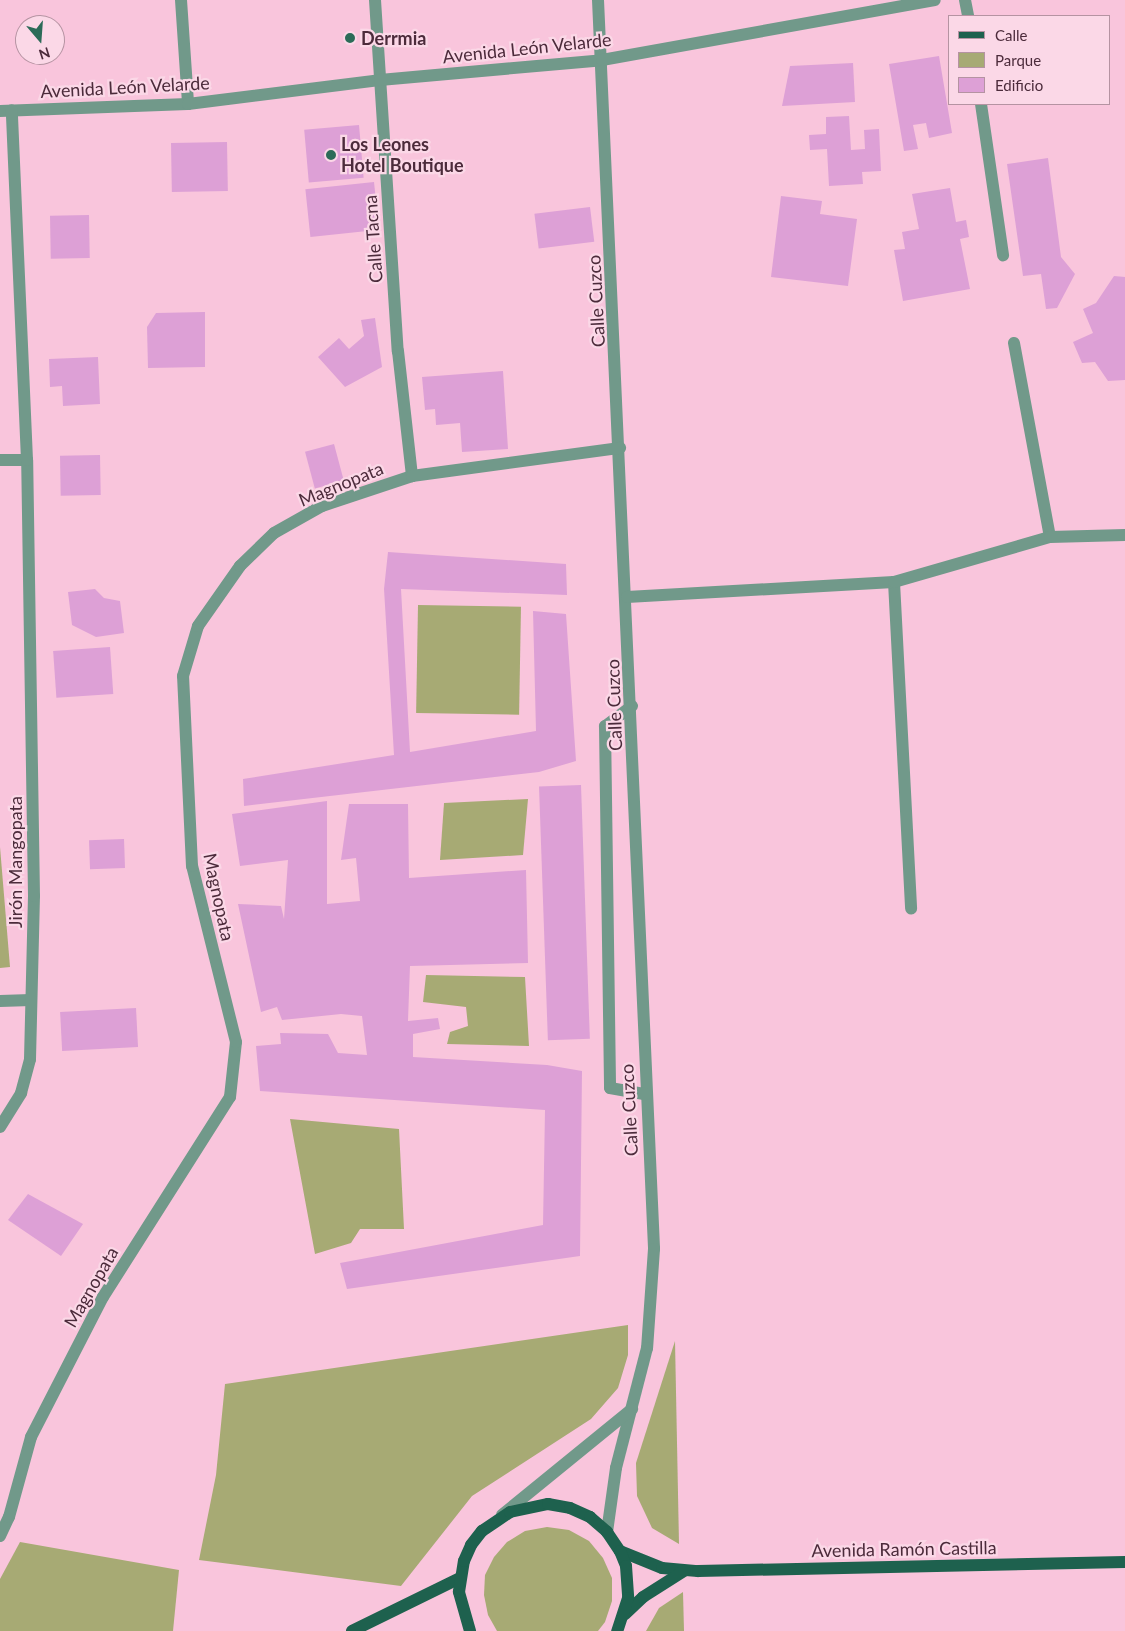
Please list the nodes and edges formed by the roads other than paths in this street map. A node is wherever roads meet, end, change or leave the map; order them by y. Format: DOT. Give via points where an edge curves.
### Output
graph roads {
  1 [pos="181,0"];
  2 [pos="375,0"];
  3 [pos="598,0"];
  4 [pos="934,0"];
  5 [pos="965,0"];
  6 [pos="968,15"];
  7 [pos="602,60"];
  8 [pos="380,80"];
  9 [pos="188,104"];
  10 [pos="981,105"];
  11 [pos="6,110"];
  12 [pos="1003,255"];
  13 [pos="1014,343"];
  14 [pos="620,448"];
  15 [pos="0,460"];
  16 [pos="27,460"];
  17 [pos="412,476"];
  18 [pos="1125,535"];
  19 [pos="1050,537"];
  20 [pos="894,582"];
  21 [pos="627,597"];
  22 [pos="632,706"];
  23 [pos="911,910"];
  24 [pos="31,1000"];
  25 [pos="0,1001"];
  26 [pos="645,1094"];
  27 [pos="0,1127"];
  28 [pos="634,1408"];
  29 [pos="495,1520"];
  30 [pos="607,1532"];
  31 [pos="0,1536"];
  32 [pos="620,1551"];
  33 [pos="1125,1562"];
  34 [pos="684,1571"];
  35 [pos="460,1578"];
  36 [pos="625,1614"];
  37 [pos="352,1631"];
  38 [pos="470,1631"];
  39 [pos="617,1631"];
  1 -- 9 [label="street"];
  2 -- 8 [label="street, Calle Tacna"];
  3 -- 7 [label="street, Calle Cuzco"];
  4 -- 7 [label="street, Avenida León Velarde"];
  5 -- 6 [label="street"];
  7 -- 8 [label="street, Avenida León Velarde"];
  7 -- 14 [label="street, Calle Cuzco"];
  8 -- 9 [label="street, Avenida León Velarde"];
  8 -- 17 [label="street, Calle Tacna" via="398,351"];
  9 -- 11 [label="street, Avenida León Velarde"];
  10 -- 12 [label="street"];
  11 -- 16 [label="street, Jirón Mangopata"];
  13 -- 19 [label="street"];
  14 -- 17 [label="street, Magnopata"];
  14 -- 21 [label="street, Calle Cuzco"];
  15 -- 16 [label="street"];
  16 -- 24 [label="street, Jirón Mangopata" via="34,896"];
  17 -- 31 [label="street, Magnopata" via="322,506 274,533 240,566 198,626 183,676 192,866 236,1042 230,1096 103,1297 31,1436 10,1517"];
  18 -- 19 [label="street"];
  19 -- 20 [label="street"];
  20 -- 21 [label="street"];
  20 -- 23 [label="street"];
  21 -- 22 [label="street, Calle Cuzco"];
  22 -- 26 [label="street, Calle Cuzco"];
  22 -- 26 [label="street" via="605,726 610,1088"];
  24 -- 25 [label="street"];
  24 -- 27 [label="street, Jirón Mangopata" via="30,1059 21,1093"];
  26 -- 28 [label="street, Calle Cuzco" via="654,1249 648,1348"];
  28 -- 29 [label="street"];
  28 -- 30 [label="street, Calle Cuzco" via="616,1468"];
  29 -- 30 [label="main road" via="510,1512 548,1504 570,1508"];
  29 -- 35 [label="main road" via="471,1546"];
  30 -- 32 [label="main road"];
  32 -- 34 [label="main road, Avenida Ramón Castilla" via="647,1564"];
  32 -- 36 [label="main road" via="628,1582"];
  33 -- 34 [label="main road, Avenida Ramón Castilla"];
  34 -- 36 [label="main road" via="643,1597"];
  35 -- 37 [label="main road"];
  35 -- 38 [label="main road" via="461,1606"];
  36 -- 39 [label="main road"];
}
